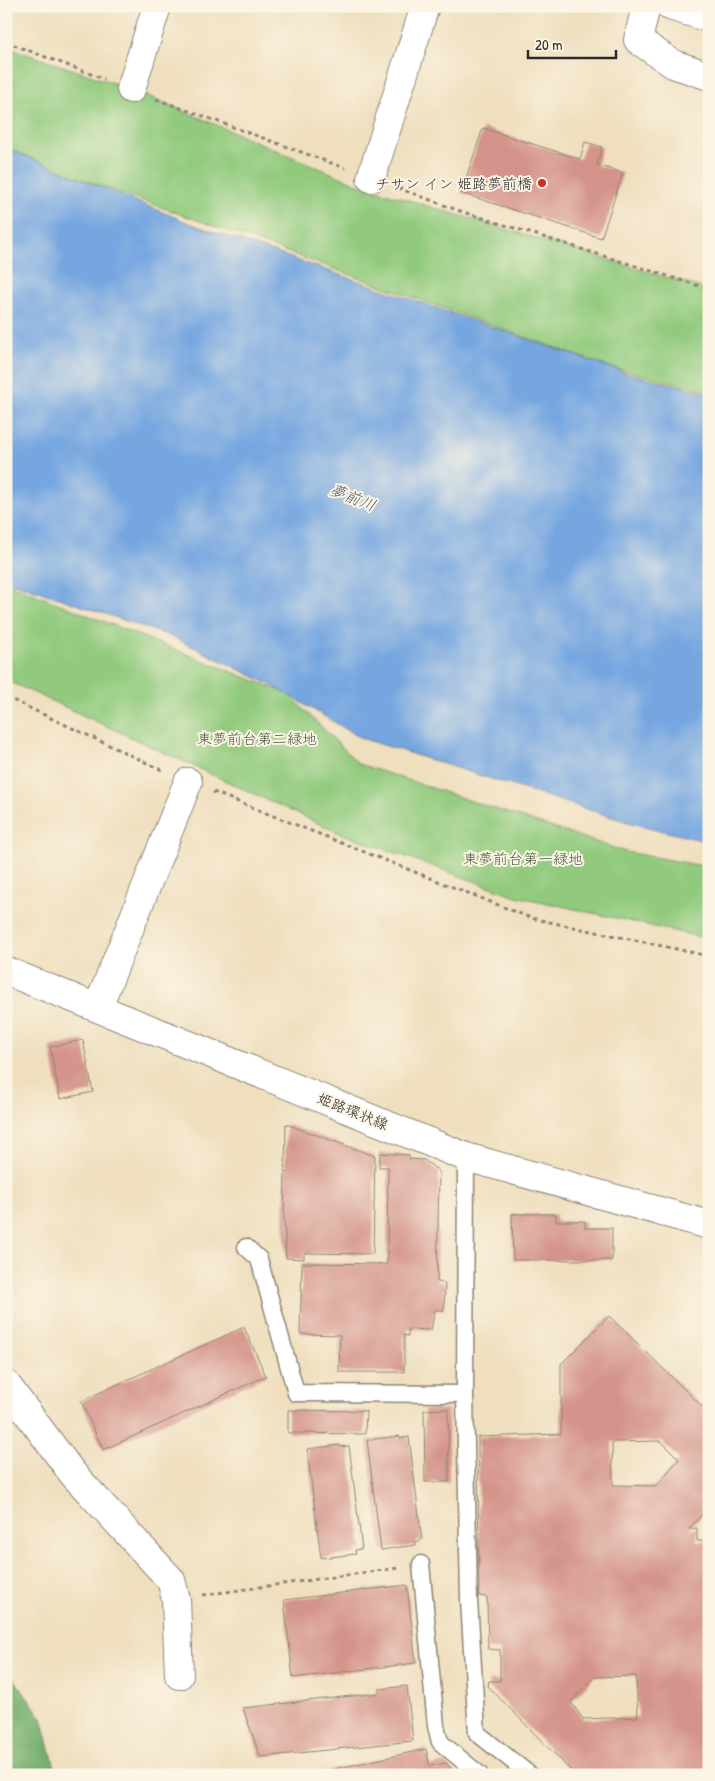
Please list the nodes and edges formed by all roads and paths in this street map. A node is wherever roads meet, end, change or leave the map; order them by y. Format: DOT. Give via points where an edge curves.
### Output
graph roads {
  1 [pos="158,6"];
  2 [pos="425,6"];
  3 [pos="646,6"];
  4 [pos="670,6"];
  5 [pos="709,18"];
  6 [pos="709,76"];
  7 [pos="131,89"];
  8 [pos="371,178"];
  9 [pos="6,697"];
  10 [pos="188,782"];
  11 [pos="709,956"];
  12 [pos="6,971"];
  13 [pos="98,1007"];
  14 [pos="466,1157"];
  15 [pos="701,1216"];
  16 [pos="246,1247"];
  17 [pos="6,1384"];
  18 [pos="465,1394"];
  19 [pos="420,1564"];
  20 [pos="176,1600"];
  21 [pos="179,1675"];
  22 [pos="480,1775"];
  23 [pos="530,1775"];
  1 -- 7 [label="street"];
  2 -- 8 [label="street"];
  3 -- 6 [label="street" via="638,40 673,64"];
  4 -- 5 [label="street"];
  9 -- 10 [label="path"];
  10 -- 11 [label="path" via="531,918"];
  10 -- 13 [label="street"];
  12 -- 13 [label="street, 姫路環状線"];
  13 -- 14 [label="street, 姫路環状線"];
  14 -- 15 [label="street, 姫路環状線"];
  14 -- 18 [label="lane"];
  16 -- 18 [label="lane" via="260,1259 296,1393"];
  17 -- 20 [label="street" via="73,1474 171,1580"];
  18 -- 23 [label="lane" via="469,1600 477,1733"];
  19 -- 20 [label="path"];
  19 -- 22 [label="lane" via="440,1742"];
  20 -- 21 [label="street"];
}
